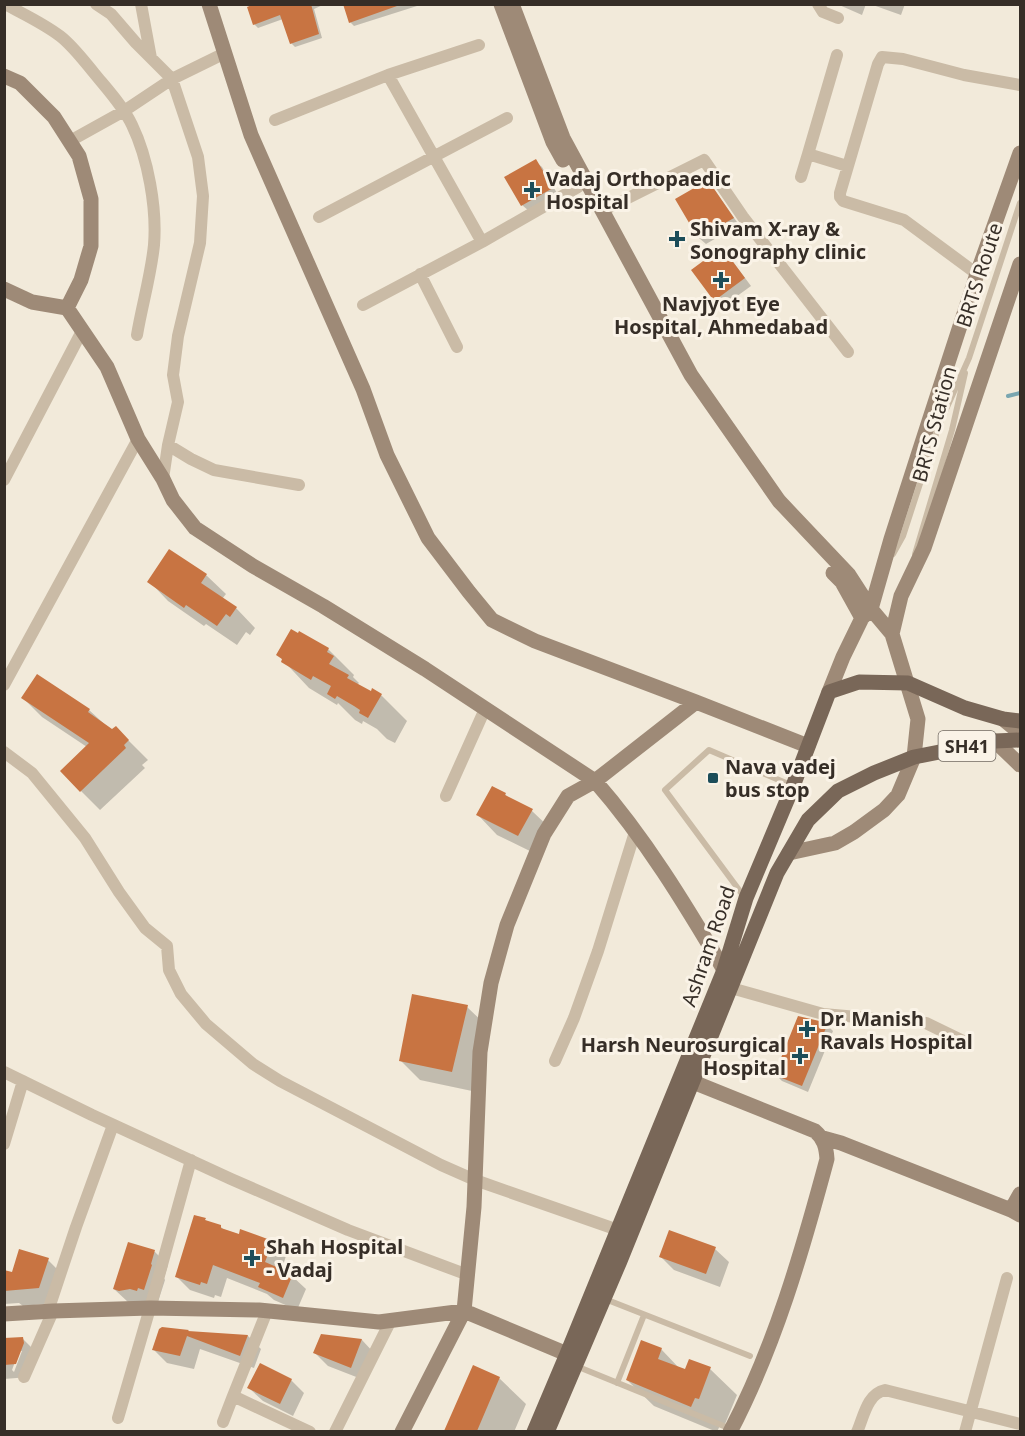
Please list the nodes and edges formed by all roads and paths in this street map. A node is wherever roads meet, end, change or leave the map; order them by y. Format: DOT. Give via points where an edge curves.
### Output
graph roads {
  1 [pos="5,4"];
  2 [pos="96,4"];
  3 [pos="141,4"];
  4 [pos="209,4"];
  5 [pos="501,4"];
  6 [pos="512,4"];
  7 [pos="818,4"];
  8 [pos="838,18"];
  9 [pos="478,45"];
  10 [pos="225,53"];
  11 [pos="837,55"];
  12 [pos="151,58"];
  13 [pos="388,75"];
  14 [pos="4,76"];
  15 [pos="172,79"];
  16 [pos="1020,85"];
  17 [pos="124,111"];
  18 [pos="507,118"];
  19 [pos="276,120"];
  20 [pos="70,141"];
  21 [pos="1020,153"];
  22 [pos="808,154"];
  23 [pos="434,156"];
  24 [pos="848,166"];
  25 [pos="801,177"];
  26 [pos="578,187"];
  27 [pos="1020,203"];
  28 [pos="602,211"];
  29 [pos="320,217"];
  30 [pos="482,242"];
  31 [pos="1020,264"];
  32 [pos="420,274"];
  33 [pos="977,274"];
  34 [pos="4,289"];
  35 [pos="363,305"];
  36 [pos="67,308"];
  37 [pos="82,331"];
  38 [pos="137,335"];
  39 [pos="457,347"];
  40 [pos="848,352"];
  41 [pos="969,358"];
  42 [pos="138,439"];
  43 [pos="168,445"];
  44 [pos="163,479"];
  45 [pos="4,480"];
  46 [pos="299,485"];
  47 [pos="910,576"];
  48 [pos="881,578"];
  49 [pos="867,614"];
  50 [pos="892,634"];
  51 [pos="908,683"];
  52 [pos="4,685"];
  53 [pos="829,692"];
  54 [pos="696,702"];
  55 [pos="485,709"];
  56 [pos="1003,719"];
  57 [pos="1020,721"];
  58 [pos="1020,733"];
  59 [pos="1020,740"];
  60 [pos="994,741"];
  61 [pos="808,746"];
  62 [pos="4,752"];
  63 [pos="914,757"];
  64 [pos="1020,765"];
  65 [pos="595,782"];
  66 [pos="793,786"];
  67 [pos="446,796"];
  68 [pos="635,832"];
  69 [pos="789,853"];
  70 [pos="746,898"];
  71 [pos="724,970"];
  72 [pos="730,988"];
  73 [pos="963,1041"];
  74 [pos="555,1061"];
  75 [pos="4,1072"];
  76 [pos="23,1081"];
  77 [pos="693,1082"];
  78 [pos="113,1125"];
  79 [pos="823,1138"];
  80 [pos="4,1144"];
  81 [pos="191,1160"];
  82 [pos="475,1180"];
  83 [pos="1020,1194"];
  84 [pos="1016,1213"];
  85 [pos="618,1230"];
  86 [pos="468,1275"];
  87 [pos="1007,1278"];
  88 [pos="604,1299"];
  89 [pos="150,1308"];
  90 [pos="51,1311"];
  91 [pos="267,1311"];
  92 [pos="464,1311"];
  93 [pos="4,1314"];
  94 [pos="644,1314"];
  95 [pos="391,1320"];
  96 [pos="750,1356"];
  97 [pos="571,1360"];
  98 [pos="24,1377"];
  99 [pos="617,1383"];
  100 [pos="233,1396"];
  101 [pos="971,1412"];
  102 [pos="118,1418"];
  103 [pos="223,1422"];
  104 [pos="1020,1424"];
  105 [pos="731,1430"];
  106 [pos="310,1431"];
  107 [pos="335,1431"];
  108 [pos="402,1431"];
  109 [pos="534,1431"];
  110 [pos="547,1431"];
  111 [pos="857,1431"];
  112 [pos="965,1431"];
  1 -- 17 [label="street" via="62,37"];
  2 -- 12 [label="street" via="111,14"];
  3 -- 12 [label="street"];
  4 -- 10 [label="main road"];
  5 -- 26 [label="main road" via="553,142"];
  6 -- 28 [label="main road" via="563,138"];
  7 -- 8 [label="street" via="823,12"];
  9 -- 13 [label="street"];
  10 -- 15 [label="street"];
  10 -- 54 [label="main road" via="251,135 363,389 387,455 428,538 492,620 535,641"];
  11 -- 22 [label="street"];
  12 -- 15 [label="street"];
  13 -- 19 [label="street"];
  13 -- 23 [label="street"];
  14 -- 20 [label="main road" via="20,83 54,117"];
  15 -- 17 [label="street"];
  15 -- 43 [label="street" via="198,157 202,196 200,243 178,336 173,375 178,402"];
  16 -- 24 [label="street" via="882,57"];
  17 -- 20 [label="street"];
  17 -- 38 [label="street" via="147,167 154,208 154,245"];
  18 -- 23 [label="street"];
  20 -- 36 [label="main road" via="79,156 91,199 91,246"];
  21 -- 33 [label="main road"];
  22 -- 24 [label="street"];
  22 -- 25 [label="street"];
  23 -- 29 [label="street"];
  23 -- 30 [label="street"];
  24 -- 33 [label="street" via="840,193 843,201 904,220"];
  26 -- 30 [label="street"];
  26 -- 49 [label="main road" via="682,381 771,507"];
  27 -- 41 [label="lane, BRTS Route"];
  28 -- 40 [label="street" via="704,160"];
  28 -- 49 [label="main road" via="691,375 779,501 849,575"];
  30 -- 32 [label="street"];
  31 -- 47 [label="main road" via="924,548"];
  32 -- 35 [label="street"];
  32 -- 39 [label="street"];
  33 -- 48 [label="main road"];
  34 -- 36 [label="main road" via="32,302"];
  36 -- 37 [label="main road"];
  37 -- 42 [label="main road" via="106,367"];
  37 -- 45 [label="street"];
  41 -- 47 [label="lane, BRTS Station"];
  41 -- 48 [label="lane, BRTS Station" via="939,425 903,536"];
  42 -- 44 [label="main road"];
  42 -- 52 [label="street"];
  43 -- 44 [label="street"];
  43 -- 46 [label="street" via="214,470"];
  44 -- 55 [label="main road" via="173,500 195,528"];
  47 -- 50 [label="main road"];
  48 -- 49 [label="main road"];
  49 -- 50 [label="main road"];
  49 -- 53 [label="main road"];
  50 -- 51 [label="main road"];
  51 -- 53 [label="main road" via="859,682"];
  51 -- 56 [label="main road" via="965,708"];
  51 -- 63 [label="main road" via="918,719"];
  53 -- 61 [label="main road, Ashram Road"];
  54 -- 61 [label="main road"];
  54 -- 65 [label="main road"];
  55 -- 65 [label="main road"];
  55 -- 67 [label="street"];
  56 -- 57 [label="main road"];
  56 -- 58 [label="main road"];
  59 -- 60 [label="main road, Ashram Road / SH41"];
  60 -- 63 [label="main road, Ashram Road / SH41"];
  60 -- 64 [label="main road"];
  61 -- 66 [label="main road, Ashram Road"];
  62 -- 82 [label="street" via="32,773 85,838 145,928 167,946 169,970 181,994 206,1024 253,1064 280,1081"];
  63 -- 69 [label="main road, Ashram Road / SH41" via="838,791 808,820"];
  63 -- 69 [label="main road" via="898,795 884,810 835,843"];
  65 -- 68 [label="main road"];
  65 -- 82 [label="main road" via="568,796 544,834 507,925 491,983 480,1053"];
  66 -- 70 [label="main road, Ashram Road"];
  66 -- 70 [label="lane" via="709,750 665,790"];
  68 -- 71 [label="main road"];
  68 -- 74 [label="street" via="598,951"];
  69 -- 72 [label="main road, Ashram Road / SH41"];
  70 -- 71 [label="main road, Ashram Road"];
  71 -- 85 [label="main road, Ashram Road"];
  72 -- 73 [label="street" via="823,1014 926,1023"];
  72 -- 77 [label="main road, Ashram Road / SH41"];
  75 -- 76 [label="street"];
  76 -- 78 [label="street"];
  76 -- 80 [label="street"];
  77 -- 79 [label="main road" via="802,1125"];
  77 -- 88 [label="main road, Ashram Road / SH41"];
  78 -- 81 [label="street"];
  78 -- 90 [label="street"];
  79 -- 84 [label="main road"];
  79 -- 105 [label="main road" via="827,1159 806,1236 761,1366"];
  81 -- 86 [label="street" via="348,1230"];
  81 -- 89 [label="street"];
  82 -- 85 [label="street"];
  82 -- 86 [label="main road"];
  83 -- 84 [label="main road"];
  85 -- 97 [label="main road, Ashram Road"];
  86 -- 92 [label="main road"];
  87 -- 101 [label="street"];
  88 -- 94 [label="lane"];
  88 -- 97 [label="main road, Ashram Road / SH41"];
  89 -- 90 [label="main road"];
  89 -- 91 [label="main road"];
  89 -- 102 [label="street"];
  90 -- 93 [label="main road"];
  90 -- 98 [label="street"];
  91 -- 95 [label="main road"];
  91 -- 100 [label="street"];
  92 -- 95 [label="main road"];
  92 -- 97 [label="main road"];
  92 -- 108 [label="main road"];
  94 -- 96 [label="lane"];
  94 -- 99 [label="lane"];
  95 -- 107 [label="street"];
  97 -- 99 [label="lane"];
  97 -- 109 [label="main road, Ashram Road"];
  97 -- 110 [label="main road, Ashram Road / SH41"];
  99 -- 105 [label="lane"];
  100 -- 103 [label="street"];
  100 -- 106 [label="street"];
  101 -- 104 [label="street"];
  101 -- 111 [label="street" via="885,1390 872,1397"];
  101 -- 112 [label="street"];
}
